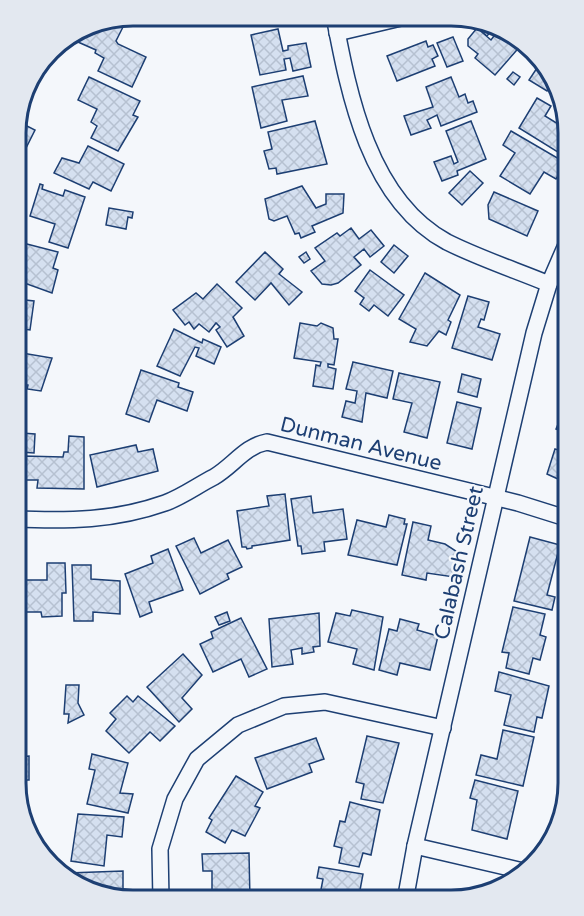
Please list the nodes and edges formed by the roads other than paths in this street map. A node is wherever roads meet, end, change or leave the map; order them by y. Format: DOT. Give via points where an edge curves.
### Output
graph roads {
  1 [pos="336,26"];
  2 [pos="367,26"];
  3 [pos="337,33"];
  4 [pos="558,263"];
  5 [pos="549,284"];
  6 [pos="495,498"];
  7 [pos="558,516"];
  8 [pos="26,520"];
  9 [pos="443,728"];
  10 [pos="415,846"];
  11 [pos="515,869"];
  12 [pos="161,890"];
  13 [pos="407,890"];
  1 -- 3 [label="street"];
  2 -- 3 [label="street"];
  3 -- 5 [label="street" via="360,129 384,180 421,223 447,241"];
  4 -- 5 [label="street, Calabash Street"];
  5 -- 6 [label="street, Calabash Street"];
  6 -- 7 [label="street, Dunman Avenue"];
  6 -- 8 [label="street, Dunman Avenue" via="267,442 255,444 219,473 167,502 115,517 73,522"];
  6 -- 9 [label="street, Calabash Street"];
  9 -- 10 [label="street, Calabash Street"];
  9 -- 12 [label="street" via="325,702 284,706 238,725 197,759 175,799 160,849"];
  10 -- 11 [label="street"];
  10 -- 13 [label="street, Calabash Street"];
}
